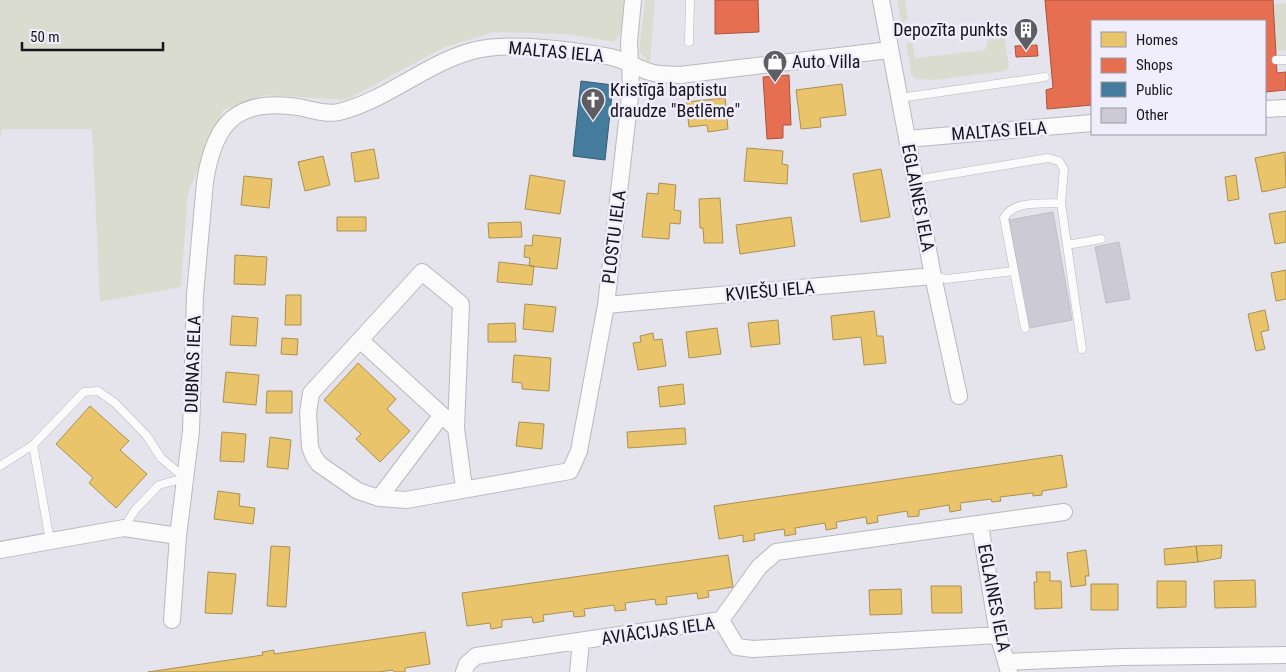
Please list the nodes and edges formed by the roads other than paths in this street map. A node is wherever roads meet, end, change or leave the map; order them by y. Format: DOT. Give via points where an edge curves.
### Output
graph roads {
  1 [pos="633,0"];
  2 [pos="690,0"];
  3 [pos="880,0"];
  4 [pos="690,42"];
  5 [pos="889,50"];
  6 [pos="1276,60"];
  7 [pos="1286,60"];
  8 [pos="630,65"];
  9 [pos="1045,77"];
  10 [pos="900,98"];
  11 [pos="1286,108"];
  12 [pos="1266,109"];
  13 [pos="234,115"];
  14 [pos="1091,124"];
  15 [pos="907,139"];
  16 [pos="915,180"];
  17 [pos="1061,203"];
  18 [pos="1101,239"];
  19 [pos="1066,245"];
  20 [pos="1014,272"];
  21 [pos="933,276"];
  22 [pos="606,305"];
  23 [pos="1025,328"];
  24 [pos="360,340"];
  25 [pos="1082,349"];
  26 [pos="959,396"];
  27 [pos="441,416"];
  28 [pos="456,428"];
  29 [pos="33,445"];
  30 [pos="0,466"];
  31 [pos="185,478"];
  32 [pos="464,488"];
  33 [pos="378,498"];
  34 [pos="1064,512"];
  35 [pos="980,525"];
  36 [pos="124,528"];
  37 [pos="178,536"];
  38 [pos="50,541"];
  39 [pos="0,550"];
  40 [pos="172,620"];
  41 [pos="721,620"];
  42 [pos="998,635"];
  43 [pos="581,642"];
  44 [pos="1286,656"];
  45 [pos="1008,667"];
  46 [pos="464,672"];
  47 [pos="578,672"];
  1 -- 8 [label="street, PLOSTU IELA"];
  2 -- 4 [label="lane"];
  3 -- 5 [label="street, EGLAINES IELA"];
  5 -- 8 [label="street, MALTAS IELA" via="680,75 654,73"];
  5 -- 10 [label="street, EGLAINES IELA"];
  6 -- 7 [label="lane"];
  8 -- 13 [label="street, MALTAS IELA" via="613,57 555,50 487,48 456,56 381,97 336,112 256,106"];
  8 -- 22 [label="street, PLOSTU IELA" via="631,87"];
  9 -- 10 [label="lane"];
  10 -- 15 [label="street, EGLAINES IELA"];
  11 -- 12 [label="street"];
  13 -- 31 [label="street, DUBNAS IELA" via="218,135 205,182 195,295 191,431"];
  14 -- 15 [label="street, MALTAS IELA"];
  15 -- 16 [label="street, EGLAINES IELA"];
  16 -- 17 [label="lane" via="1048,158 1059,161 1064,169"];
  16 -- 21 [label="street, EGLAINES IELA"];
  17 -- 19 [label="lane"];
  17 -- 20 [label="lane" via="1016,206 1008,211 1004,218"];
  18 -- 19 [label="lane"];
  19 -- 25 [label="lane"];
  20 -- 21 [label="lane" via="946,279"];
  20 -- 23 [label="lane"];
  21 -- 22 [label="street, KVIEŠU IELA"];
  21 -- 26 [label="street, EGLAINES IELA"];
  22 -- 32 [label="street, PLOSTU IELA" via="580,443 570,471"];
  24 -- 27 [label="street"];
  24 -- 28 [label="street" via="422,272 461,304"];
  24 -- 33 [label="street" via="311,393 308,413 310,447 319,464 358,491"];
  27 -- 28 [label="street"];
  27 -- 33 [label="street"];
  28 -- 32 [label="street"];
  29 -- 30 [label="lane"];
  29 -- 31 [label="lane" via="84,392 98,391 128,416 147,436 161,458"];
  29 -- 38 [label="lane"];
  31 -- 36 [label="lane" via="159,485 135,510"];
  31 -- 37 [label="street, DUBNAS IELA"];
  32 -- 33 [label="street" via="406,500"];
  34 -- 35 [label="street"];
  35 -- 41 [label="street" via="776,552 759,568"];
  35 -- 42 [label="street, EGLAINES IELA"];
  36 -- 37 [label="street"];
  36 -- 38 [label="street"];
  37 -- 40 [label="street, DUBNAS IELA"];
  38 -- 39 [label="street"];
  41 -- 42 [label="street, AVIĀCIJAS IELA" via="737,647 753,649"];
  41 -- 43 [label="street, AVIĀCIJAS IELA"];
  42 -- 45 [label="street, EGLAINES IELA"];
  43 -- 46 [label="street, AVIĀCIJAS IELA" via="476,656"];
  43 -- 47 [label="street"];
  44 -- 45 [label="street" via="1122,658"];
}
